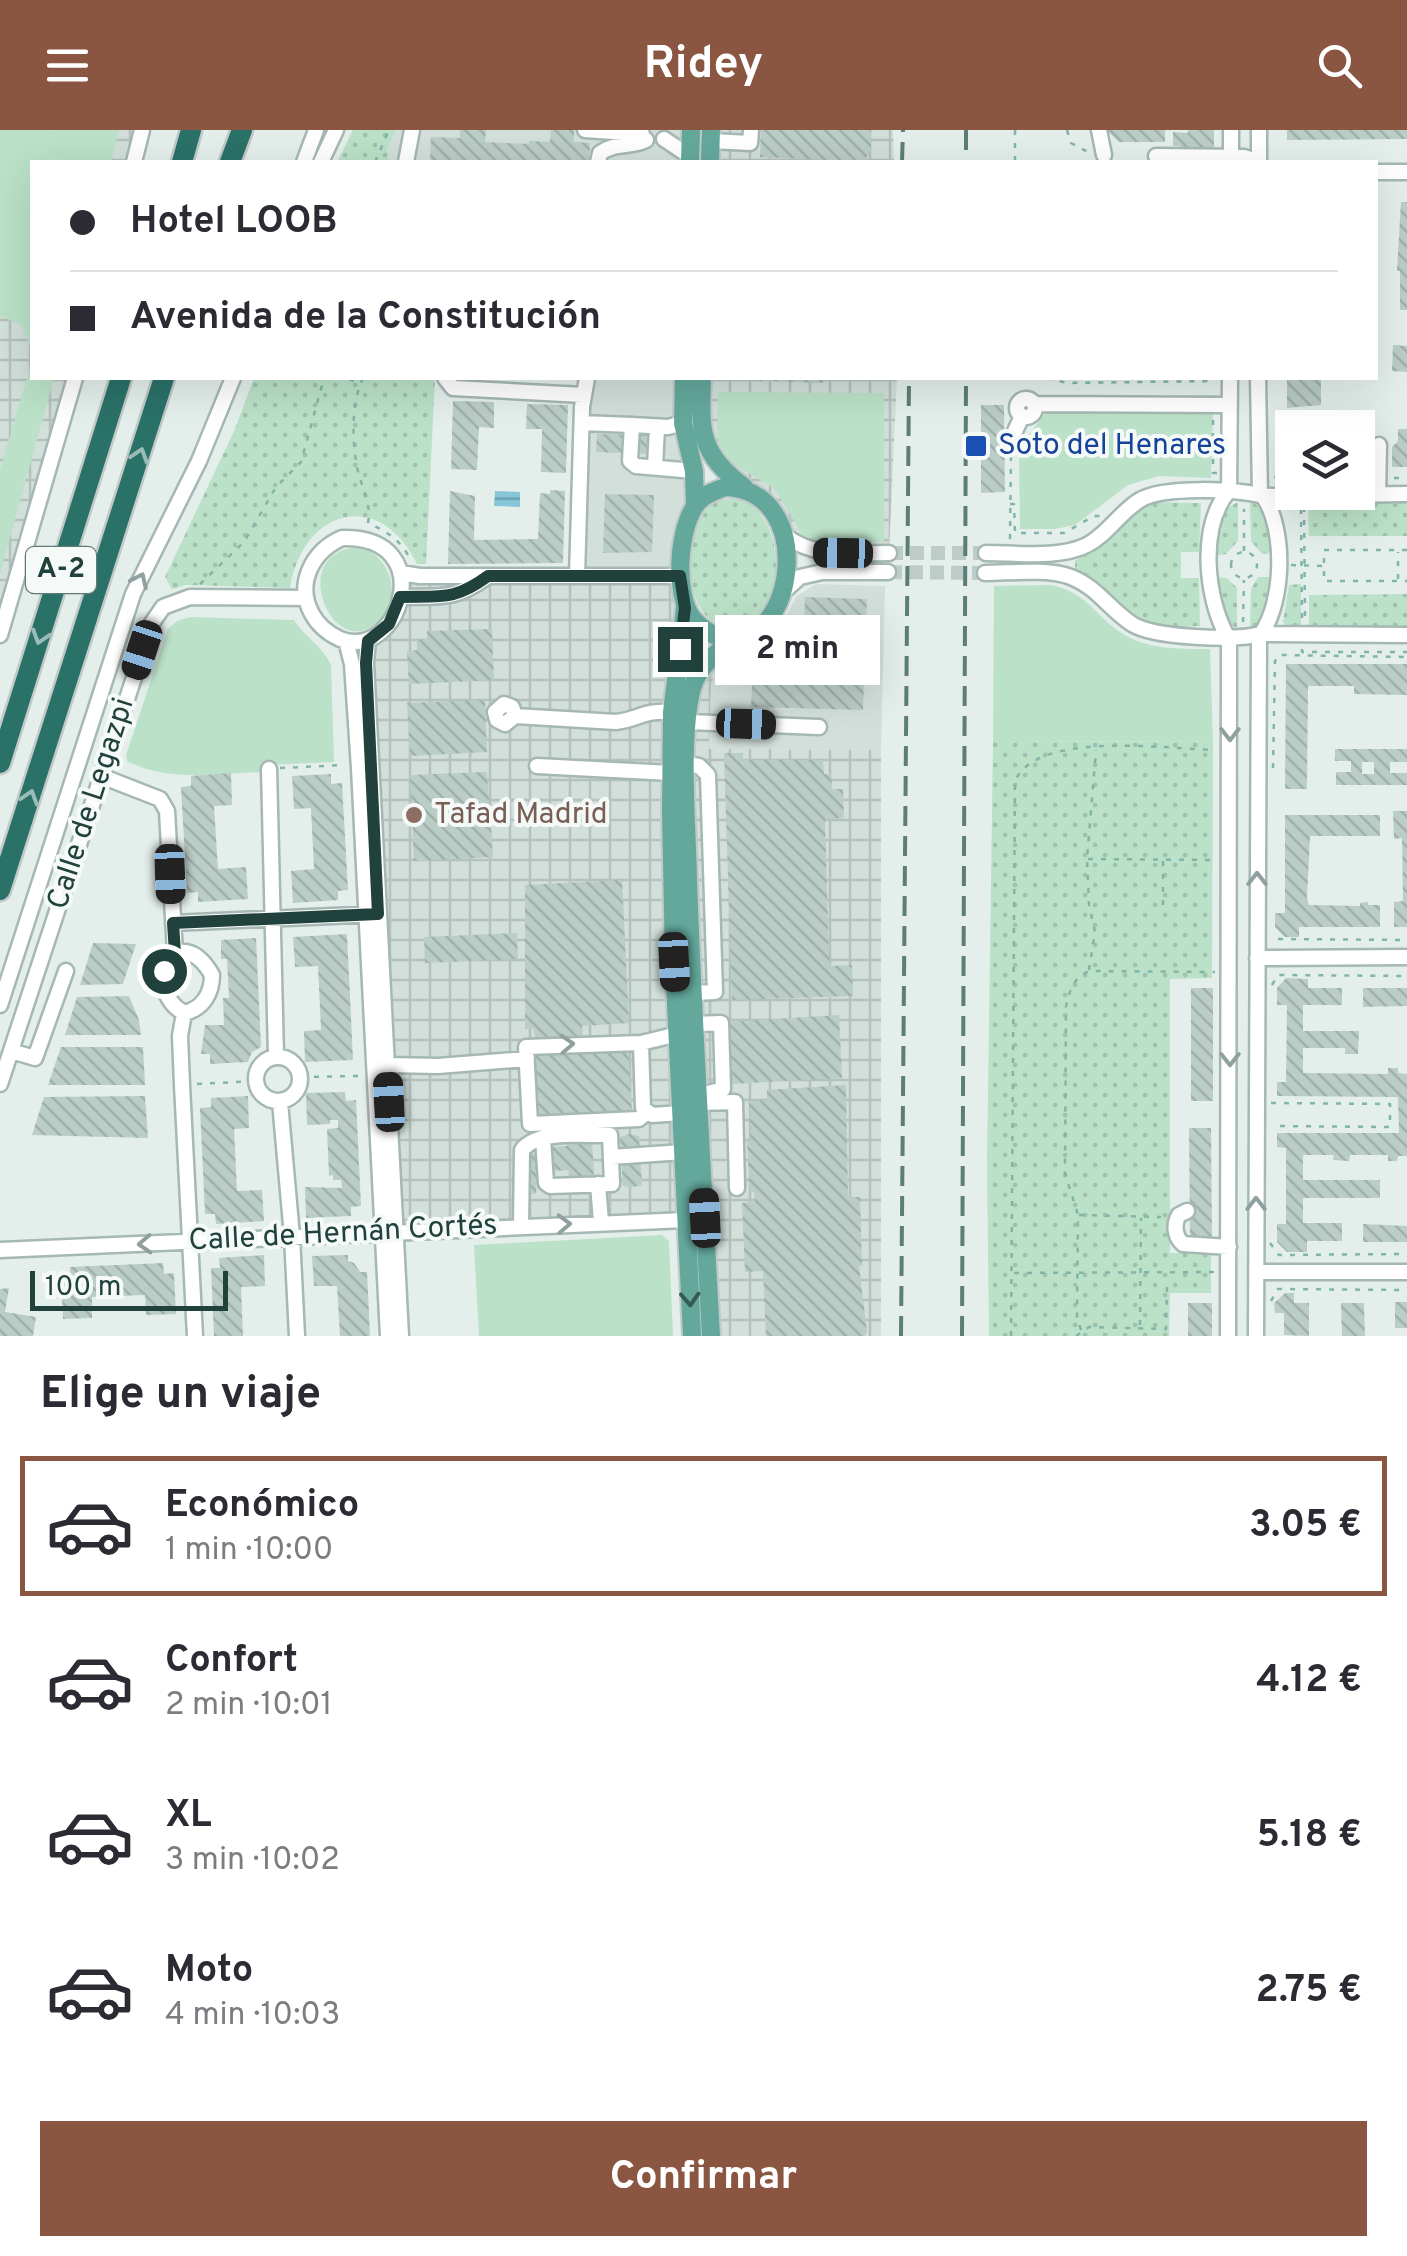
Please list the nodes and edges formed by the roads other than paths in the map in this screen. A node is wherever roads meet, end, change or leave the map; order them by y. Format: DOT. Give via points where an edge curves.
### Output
graph roads {
  1 [pos="139,130"];
  2 [pos="187,130"];
  3 [pos="230,130"];
  4 [pos="242,130"];
  5 [pos="316,130"];
  6 [pos="336,130"];
  7 [pos="412,130"];
  8 [pos="585,130"];
  9 [pos="691,130"];
  10 [pos="751,130"];
  11 [pos="1098,130"];
  12 [pos="1231,130"];
  13 [pos="1259,130"];
  14 [pos="643,135"];
  15 [pos="666,135"];
  16 [pos="711,135"];
  17 [pos="1101,156"];
  18 [pos="1156,156"];
  19 [pos="132,160"];
  20 [pos="180,160"];
  21 [pos="227,160"];
  22 [pos="228,160"];
  23 [pos="305,160"];
  24 [pos="322,160"];
  25 [pos="406,160"];
  26 [pos="598,160"];
  27 [pos="691,160"];
  28 [pos="710,160"];
  29 [pos="1231,160"];
  30 [pos="1259,160"];
  31 [pos="1378,172"];
  32 [pos="1407,172"];
  33 [pos="74,380"];
  34 [pos="121,380"];
  35 [pos="163,380"];
  36 [pos="230,380"];
  37 [pos="587,380"];
  38 [pos="684,380"];
  39 [pos="702,380"];
  40 [pos="1223,380"];
  41 [pos="1258,380"];
  42 [pos="446,381"];
  43 [pos="583,395"];
  44 [pos="1230,404"];
  45 [pos="683,422"];
  46 [pos="582,424"];
  47 [pos="632,425"];
  48 [pos="656,426"];
  49 [pos="1011,440"];
  50 [pos="1378,445"];
  51 [pos="655,467"];
  52 [pos="694,471"];
  53 [pos="744,488"];
  54 [pos="1228,493"];
  55 [pos="1378,494"];
  56 [pos="1407,494"];
  57 [pos="1275,495"];
  58 [pos="1261,496"];
  59 [pos="695,505"];
  60 [pos="784,535"];
  61 [pos="986,553"];
  62 [pos="888,554"];
  63 [pos="408,570"];
  64 [pos="888,572"];
  65 [pos="986,573"];
  66 [pos="488,576"];
  67 [pos="577,576"];
  68 [pos="680,576"];
  69 [pos="782,593"];
  70 [pos="400,597"];
  71 [pos="306,598"];
  72 [pos="685,608"];
  73 [pos="0,634"];
  74 [pos="1407,634"];
  75 [pos="1260,635"];
  76 [pos="1228,636"];
  77 [pos="737,638"];
  78 [pos="346,641"];
  79 [pos="368,641"];
  80 [pos="515,716"];
  81 [pos="680,717"];
  82 [pos="819,727"];
  83 [pos="0,763"];
  84 [pos="537,766"];
  85 [pos="269,768"];
  86 [pos="679,769"];
  87 [pos="101,776"];
  88 [pos="0,890"];
  89 [pos="373,915"];
  90 [pos="271,919"];
  91 [pos="173,923"];
  92 [pos="175,953"];
  93 [pos="1407,957"];
  94 [pos="1257,958"];
  95 [pos="1225,962"];
  96 [pos="66,971"];
  97 [pos="0,1005"];
  98 [pos="184,1013"];
  99 [pos="686,1029"];
  100 [pos="641,1043"];
  101 [pos="10,1052"];
  102 [pos="276,1056"];
  103 [pos="526,1060"];
  104 [pos="387,1065"];
  105 [pos="0,1084"];
  106 [pos="698,1100"];
  107 [pos="280,1102"];
  108 [pos="646,1113"];
  109 [pos="681,1114"];
  110 [pos="544,1138"];
  111 [pos="683,1152"];
  112 [pos="611,1157"];
  113 [pos="598,1184"];
  114 [pos="738,1188"];
  115 [pos="1186,1211"];
  116 [pos="686,1220"];
  117 [pos="600,1222"];
  118 [pos="521,1226"];
  119 [pos="389,1231"];
  120 [pos="292,1236"];
  121 [pos="190,1242"];
  122 [pos="1229,1246"];
  123 [pos="0,1250"];
  124 [pos="1225,1272"];
  125 [pos="1256,1272"];
  126 [pos="1407,1272"];
  127 [pos="195,1336"];
  128 [pos="297,1336"];
  129 [pos="388,1336"];
  130 [pos="401,1336"];
  131 [pos="692,1336"];
  132 [pos="712,1336"];
  133 [pos="1228,1336"];
  134 [pos="1256,1336"];
  1 -- 19 [label="street"];
  2 -- 20 [label="highway"];
  3 -- 21 [label="highway"];
  4 -- 22 [label="highway"];
  5 -- 23 [label="street"];
  6 -- 24 [label="street"];
  7 -- 25 [label="street"];
  8 -- 14 [label="street"];
  9 -- 27 [label="main road"];
  10 -- 16 [label="street" via="750,143"];
  11 -- 17 [label="street"];
  12 -- 29 [label="street"];
  13 -- 30 [label="street"];
  14 -- 15 [label="street" via="652,144"];
  14 -- 26 [label="street" via="636,146 609,146"];
  15 -- 27 [label="street"];
  16 -- 28 [label="main road"];
  18 -- 29 [label="street"];
  31 -- 32 [label="street"];
  33 -- 73 [label="street"];
  34 -- 83 [label="highway, A-2, one-way"];
  88 -- 35 [label="highway, A-2, one-way"];
  97 -- 36 [label="street, one-way" via="133,594 199,461"];
  37 -- 43 [label="street"];
  38 -- 45 [label="main road"];
  39 -- 53 [label="main road" via="704,442"];
  40 -- 44 [label="street"];
  41 -- 58 [label="street"];
  42 -- 43 [label="street" via="452,388"];
  43 -- 46 [label="street"];
  44 -- 49 [label="street" via="1027,400 1020,402 1022,416"];
  44 -- 54 [label="street"];
  45 -- 48 [label="street"];
  45 -- 52 [label="main road"];
  46 -- 47 [label="street"];
  46 -- 67 [label="street"];
  47 -- 48 [label="street"];
  47 -- 51 [label="street" via="630,460"];
  48 -- 51 [label="street"];
  50 -- 55 [label="street"];
  51 -- 52 [label="street"];
  52 -- 59 [label="main road"];
  53 -- 59 [label="main road" via="724,487"];
  53 -- 60 [label="main road" via="762,497"];
  54 -- 58 [label="street"];
  54 -- 61 [label="street" via="1143,498 1088,544 1063,552"];
  54 -- 76 [label="street" via="1212,526 1210,596"];
  55 -- 56 [label="street"];
  57 -- 58 [label="street"];
  58 -- 75 [label="street" via="1277,523 1276,598"];
  59 -- 68 [label="main road"];
  60 -- 62 [label="street" via="821,552"];
  60 -- 69 [label="main road"];
  63 -- 66 [label="street" via="420,576"];
  63 -- 70 [label="street"];
  63 -- 71 [label="street" via="372,539 342,538 315,557"];
  64 -- 69 [label="street" via="822,572 800,577"];
  65 -- 76 [label="street" via="1065,574 1100,593 1136,626 1162,635"];
  66 -- 67 [label="street"];
  66 -- 70 [label="street" via="466,593"];
  67 -- 68 [label="street"];
  68 -- 72 [label="main road"];
  69 -- 77 [label="main road" via="754,634"];
  70 -- 79 [label="street" via="389,624"];
  71 -- 78 [label="street" via="322,627"];
  71 -- 87 [label="street, Calle de Legazpi" via="190,597 162,606"];
  72 -- 77 [label="main road" via="708,632"];
  72 -- 81 [label="main road"];
  74 -- 75 [label="street"];
  75 -- 76 [label="street"];
  94 -- 75 [label="street, one-way"];
  76 -- 95 [label="street, one-way"];
  77 -- 81 [label="main road" via="700,671"];
  78 -- 79 [label="street"];
  78 -- 89 [label="street"];
  79 -- 89 [label="street"];
  80 -- 81 [label="street" via="616,722 642,712"];
  81 -- 82 [label="street"];
  81 -- 86 [label="main road"];
  84 -- 86 [label="street"];
  85 -- 90 [label="street"];
  86 -- 99 [label="main road"];
  86 -- 99 [label="main road" via="692,993"];
  87 -- 91 [label="street" via="160,799 167,811"];
  87 -- 101 [label="street, Calle de Legazpi"];
  89 -- 90 [label="street"];
  89 -- 104 [label="street"];
  89 -- 119 [label="street" via="374,1076"];
  90 -- 91 [label="street"];
  90 -- 102 [label="street"];
  91 -- 92 [label="street"];
  92 -- 98 [label="street" via="163,982 172,1005"];
  92 -- 98 [label="street" via="201,958 212,975 207,997"];
  93 -- 94 [label="street"];
  94 -- 95 [label="street" via="1242,971"];
  94 -- 95 [label="street" via="1244,944"];
  125 -- 94 [label="street, one-way"];
  95 -- 122 [label="street, one-way"];
  96 -- 101 [label="street" via="35,1058"];
  98 -- 121 [label="street"];
  99 -- 100 [label="street"];
  99 -- 106 [label="main road"];
  99 -- 106 [label="street" via="721,1023 723,1089"];
  99 -- 109 [label="main road"];
  103 -- 100 [label="street, one-way" via="526,1046"];
  100 -- 108 [label="street"];
  101 -- 105 [label="street, Calle de Legazpi"];
  102 -- 107 [label="street" via="288,1058 301,1077 291,1097"];
  102 -- 107 [label="street" via="258,1067 255,1081 258,1091"];
  103 -- 104 [label="street"];
  103 -- 108 [label="street" via="530,1124 639,1119"];
  104 -- 119 [label="street"];
  106 -- 114 [label="street" via="735,1102"];
  106 -- 132 [label="main road"];
  107 -- 120 [label="street"];
  108 -- 109 [label="street"];
  109 -- 111 [label="main road"];
  110 -- 112 [label="street" via="610,1136"];
  110 -- 113 [label="street" via="546,1183"];
  110 -- 118 [label="street" via="522,1150"];
  111 -- 112 [label="street"];
  111 -- 116 [label="main road"];
  112 -- 113 [label="street" via="612,1184"];
  113 -- 117 [label="street"];
  115 -- 122 [label="street" via="1176,1220 1178,1240"];
  116 -- 117 [label="street, Calle de Hernán Cortés"];
  116 -- 131 [label="main road, one-way"];
  118 -- 117 [label="street, Calle de Hernán Cortés, one-way"];
  118 -- 119 [label="street, Calle de Hernán Cortés"];
  119 -- 120 [label="street, Calle de Hernán Cortés"];
  119 -- 129 [label="street"];
  119 -- 130 [label="street"];
  120 -- 121 [label="street, Calle de Hernán Cortés"];
  120 -- 128 [label="street"];
  121 -- 123 [label="street, Calle de Hernán Cortés, one-way"];
  121 -- 127 [label="street"];
  122 -- 124 [label="street"];
  124 -- 125 [label="street" via="1242,1258"];
  124 -- 125 [label="street" via="1243,1286"];
  124 -- 133 [label="street"];
  125 -- 126 [label="street"];
  125 -- 134 [label="street"];
}
